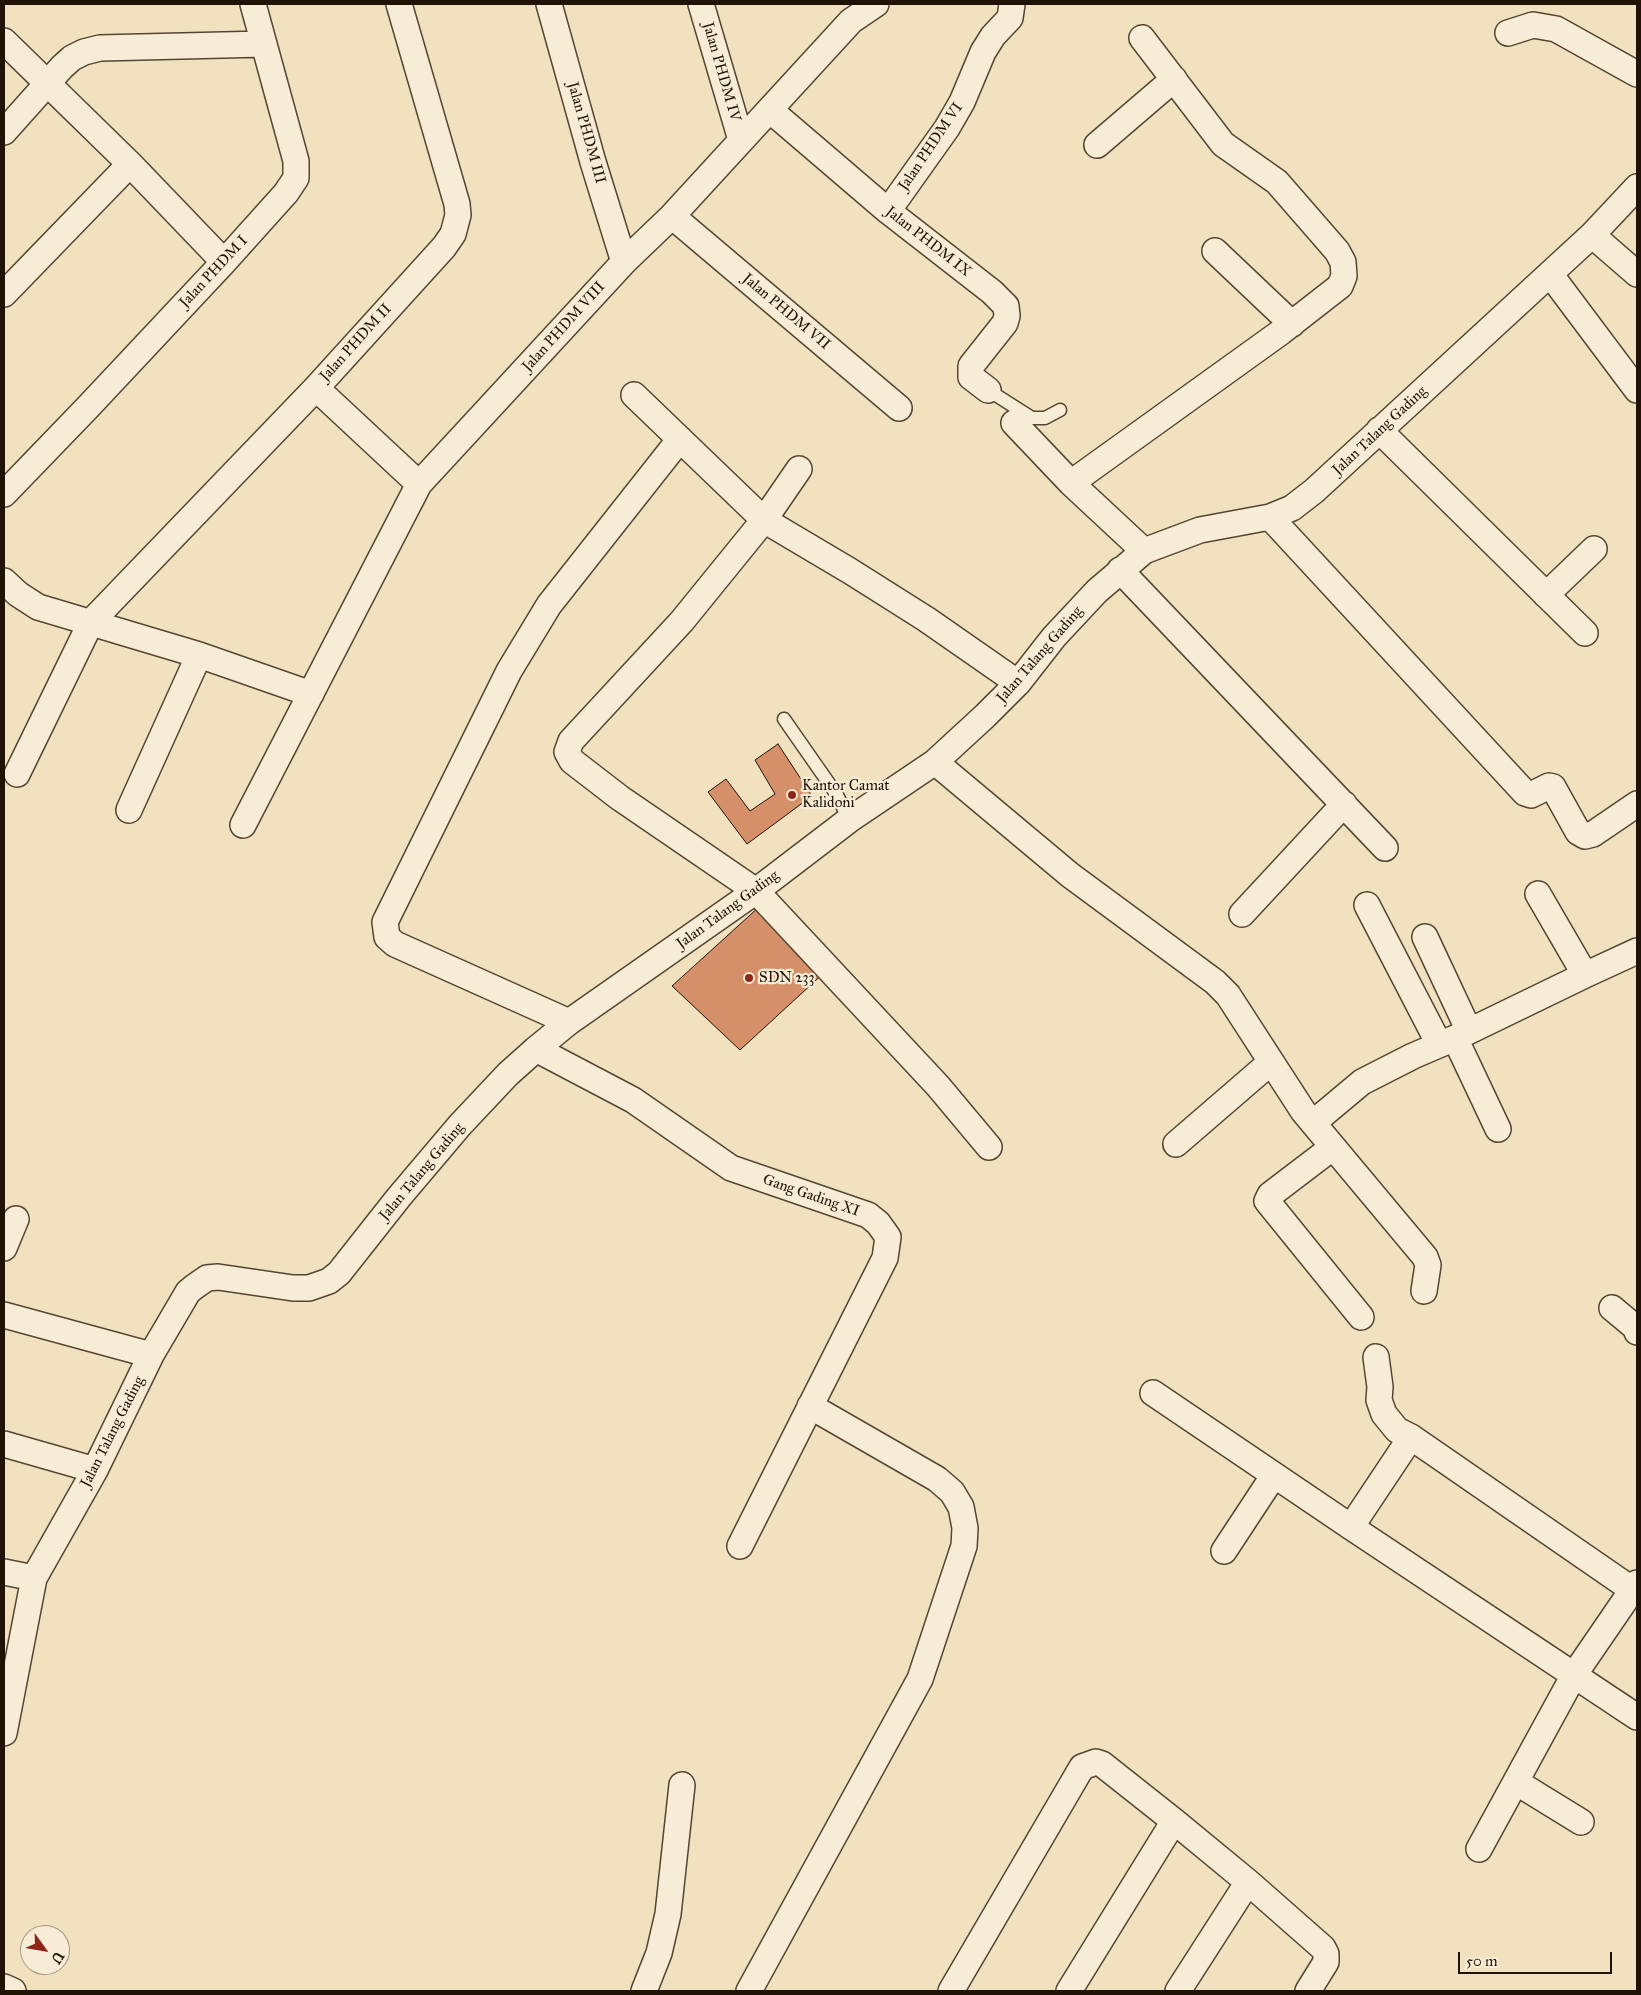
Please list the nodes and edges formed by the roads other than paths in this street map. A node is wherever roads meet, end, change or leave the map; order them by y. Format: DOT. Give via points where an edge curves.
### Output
graph roads {
  1 [pos="253,4"];
  2 [pos="399,4"];
  3 [pos="549,4"];
  4 [pos="701,4"];
  5 [pos="876,4"];
  6 [pos="1012,4"];
  7 [pos="849,12"];
  8 [pos="1508,33"];
  9 [pos="1142,38"];
  10 [pos="4,41"];
  11 [pos="264,44"];
  12 [pos="1637,74"];
  13 [pos="1174,79"];
  14 [pos="47,83"];
  15 [pos="770,110"];
  16 [pos="4,132"];
  17 [pos="740,140"];
  18 [pos="1096,145"];
  19 [pos="130,164"];
  20 [pos="1637,187"];
  21 [pos="888,211"];
  22 [pos="672,216"];
  23 [pos="1592,235"];
  24 [pos="1215,251"];
  25 [pos="224,262"];
  26 [pos="624,262"];
  27 [pos="1550,274"];
  28 [pos="1637,274"];
  29 [pos="4,294"];
  30 [pos="1292,324"];
  31 [pos="316,388"];
  32 [pos="988,390"];
  33 [pos="1637,390"];
  34 [pos="634,395"];
  35 [pos="899,408"];
  36 [pos="1060,410"];
  37 [pos="1014,423"];
  38 [pos="1380,430"];
  39 [pos="680,439"];
  40 [pos="799,468"];
  41 [pos="1071,483"];
  42 [pos="419,484"];
  43 [pos="4,491"];
  44 [pos="1270,517"];
  45 [pos="764,520"];
  46 [pos="1594,549"];
  47 [pos="1144,551"];
  48 [pos="1120,570"];
  49 [pos="4,581"];
  50 [pos="1546,595"];
  51 [pos="92,622"];
  52 [pos="1584,633"];
  53 [pos="199,655"];
  54 [pos="1018,683"];
  55 [pos="311,694"];
  56 [pos="784,719"];
  57 [pos="935,762"];
  58 [pos="17,774"];
  59 [pos="1344,804"];
  60 [pos="1637,804"];
  61 [pos="129,810"];
  62 [pos="849,820"];
  63 [pos="243,825"];
  64 [pos="1385,848"];
  65 [pos="756,891"];
  66 [pos="1538,894"];
  67 [pos="1367,905"];
  68 [pos="1242,914"];
  69 [pos="1425,937"];
  70 [pos="1637,951"];
  71 [pos="1585,975"];
  72 [pos="569,1022"];
  73 [pos="1454,1038"];
  74 [pos="536,1048"];
  75 [pos="1271,1062"];
  76 [pos="1313,1123"];
  77 [pos="1498,1129"];
  78 [pos="1176,1144"];
  79 [pos="1333,1147"];
  80 [pos="988,1148"];
  81 [pos="16,1219"];
  82 [pos="4,1248"];
  83 [pos="1424,1291"];
  84 [pos="1612,1308"];
  85 [pos="4,1315"];
  86 [pos="1361,1317"];
  87 [pos="1637,1332"];
  88 [pos="151,1355"];
  89 [pos="1376,1357"];
  90 [pos="1153,1393"];
  91 [pos="810,1406"];
  92 [pos="1411,1437"];
  93 [pos="4,1444"];
  94 [pos="95,1470"];
  95 [pos="1274,1474"];
  96 [pos="1350,1527"];
  97 [pos="740,1546"];
  98 [pos="1224,1552"];
  99 [pos="4,1572"];
  100 [pos="34,1578"];
  101 [pos="1636,1588"];
  102 [pos="1574,1675"];
  103 [pos="1637,1717"];
  104 [pos="4,1733"];
  105 [pos="1516,1782"];
  106 [pos="682,1785"];
  107 [pos="1174,1821"];
  108 [pos="1581,1822"];
  109 [pos="1479,1850"];
  110 [pos="1248,1882"];
  111 [pos="4,1987"];
  112 [pos="13,1991"];
  113 [pos="644,1991"];
  114 [pos="749,1991"];
  115 [pos="951,1991"];
  116 [pos="1069,1991"];
  117 [pos="1178,1991"];
  118 [pos="1308,1991"];
  1 -- 11 [label="street, Jalan PHDM I"];
  2 -- 31 [label="street, Jalan PHDM II" via="457,204 457,224 444,247"];
  3 -- 26 [label="street, Jalan PHDM III"];
  4 -- 17 [label="street, Jalan PHDM IV"];
  5 -- 7 [label="street, Jalan PHDM VIII"];
  6 -- 21 [label="street, Jalan PHDM VI" via="1010,18 983,52 947,128"];
  7 -- 15 [label="street, Jalan PHDM VIII"];
  8 -- 12 [label="street" via="1533,25 1556,29"];
  9 -- 13 [label="street"];
  10 -- 14 [label="street"];
  11 -- 14 [label="street" via="100,48 72,58"];
  11 -- 25 [label="street, Jalan PHDM I" via="296,161 296,178 286,194"];
  13 -- 18 [label="street"];
  13 -- 30 [label="street" via="1223,144 1277,182 1343,262 1340,286"];
  14 -- 16 [label="street"];
  14 -- 19 [label="street"];
  15 -- 17 [label="street, Jalan PHDM VIII"];
  15 -- 21 [label="street, Jalan PHDM IX"];
  17 -- 22 [label="street, Jalan PHDM VIII"];
  19 -- 25 [label="street"];
  19 -- 29 [label="street"];
  20 -- 23 [label="street, Jalan Talang Gading"];
  21 -- 32 [label="street, Jalan PHDM IX" via="1006,306 1005,323 971,366 971,377"];
  22 -- 26 [label="street, Jalan PHDM VIII"];
  22 -- 35 [label="street, Jalan PHDM VII"];
  23 -- 27 [label="street, Jalan Talang Gading"];
  23 -- 28 [label="street"];
  24 -- 30 [label="street"];
  25 -- 43 [label="street, Jalan PHDM I"];
  26 -- 42 [label="street, Jalan PHDM VIII"];
  27 -- 33 [label="street"];
  27 -- 38 [label="street, Jalan Talang Gading"];
  30 -- 41 [label="street"];
  31 -- 42 [label="street"];
  31 -- 51 [label="street, Jalan PHDM II"];
  32 -- 36 [label="lane" via="1032,418 1045,418"];
  34 -- 39 [label="street"];
  37 -- 41 [label="street"];
  38 -- 44 [label="street, Jalan Talang Gading" via="1314,491 1292,508"];
  38 -- 50 [label="street"];
  39 -- 45 [label="street"];
  39 -- 72 [label="street" via="549,605 509,671 385,922 387,937 395,944"];
  40 -- 45 [label="street"];
  41 -- 47 [label="street"];
  42 -- 55 [label="street, Jalan PHDM VIII"];
  44 -- 47 [label="street, Jalan Talang Gading" via="1200,530"];
  44 -- 60 [label="street" via="1525,793 1531,795 1554,786 1578,832 1585,836 1594,834"];
  45 -- 54 [label="street" via="926,619"];
  45 -- 65 [label="street" via="682,621 571,741 568,749 572,761 620,798"];
  46 -- 50 [label="street"];
  47 -- 48 [label="street, Jalan Talang Gading"];
  48 -- 54 [label="street, Jalan Talang Gading" via="1054,637"];
  48 -- 59 [label="street"];
  49 -- 51 [label="street" via="38,607"];
  50 -- 52 [label="street"];
  51 -- 53 [label="street"];
  51 -- 58 [label="street, Jalan PHDM II"];
  53 -- 55 [label="street"];
  53 -- 61 [label="street"];
  54 -- 57 [label="street, Jalan Talang Gading"];
  55 -- 63 [label="street, Jalan PHDM VIII"];
  56 -- 62 [label="lane" via="837,795"];
  57 -- 62 [label="street, Jalan Talang Gading"];
  57 -- 75 [label="street" via="1070,875 1215,982 1228,995"];
  59 -- 64 [label="street"];
  59 -- 68 [label="street"];
  62 -- 65 [label="street, Jalan Talang Gading"];
  65 -- 72 [label="street, Jalan Talang Gading"];
  65 -- 80 [label="street" via="938,1086"];
  66 -- 71 [label="street"];
  67 -- 73 [label="street"];
  69 -- 73 [label="street"];
  70 -- 71 [label="street"];
  71 -- 73 [label="street"];
  72 -- 74 [label="street, Jalan Talang Gading"];
  73 -- 76 [label="street" via="1362,1082"];
  73 -- 77 [label="street"];
  74 -- 88 [label="street, Jalan Talang Gading" via="460,1125 339,1273 329,1281 309,1288 293,1288 207,1278 188,1292"];
  74 -- 91 [label="street, Gang Gading XI" via="633,1100 731,1168 868,1215 884,1230 888,1237 885,1258"];
  75 -- 76 [label="street"];
  75 -- 78 [label="street"];
  76 -- 79 [label="street"];
  79 -- 83 [label="street" via="1425,1257 1428,1265"];
  79 -- 86 [label="street" via="1270,1195 1267,1201"];
  81 -- 82 [label="street"];
  84 -- 87 [label="street"];
  85 -- 88 [label="street"];
  88 -- 94 [label="street, Jalan Talang Gading"];
  89 -- 92 [label="street" via="1379,1400 1384,1414 1397,1430"];
  90 -- 95 [label="street"];
  91 -- 97 [label="street, Gang Gading XI"];
  91 -- 114 [label="street" via="937,1479 952,1492 961,1507 964,1546 920,1679"];
  92 -- 96 [label="street"];
  92 -- 101 [label="street"];
  93 -- 94 [label="street"];
  94 -- 100 [label="street, Jalan Talang Gading"];
  95 -- 96 [label="street"];
  95 -- 98 [label="street"];
  96 -- 102 [label="street"];
  99 -- 100 [label="street"];
  100 -- 104 [label="street, Jalan Talang Gading"];
  101 -- 102 [label="street"];
  102 -- 103 [label="street"];
  102 -- 105 [label="street"];
  105 -- 108 [label="street"];
  105 -- 109 [label="street"];
  106 -- 113 [label="street" via="668,1914 659,1953"];
  107 -- 110 [label="street"];
  107 -- 115 [label="street" via="1102,1764 1092,1762 1082,1767"];
  107 -- 116 [label="street"];
  110 -- 117 [label="street"];
  110 -- 118 [label="street" via="1325,1952 1326,1962"];
  111 -- 112 [label="street"];
}
